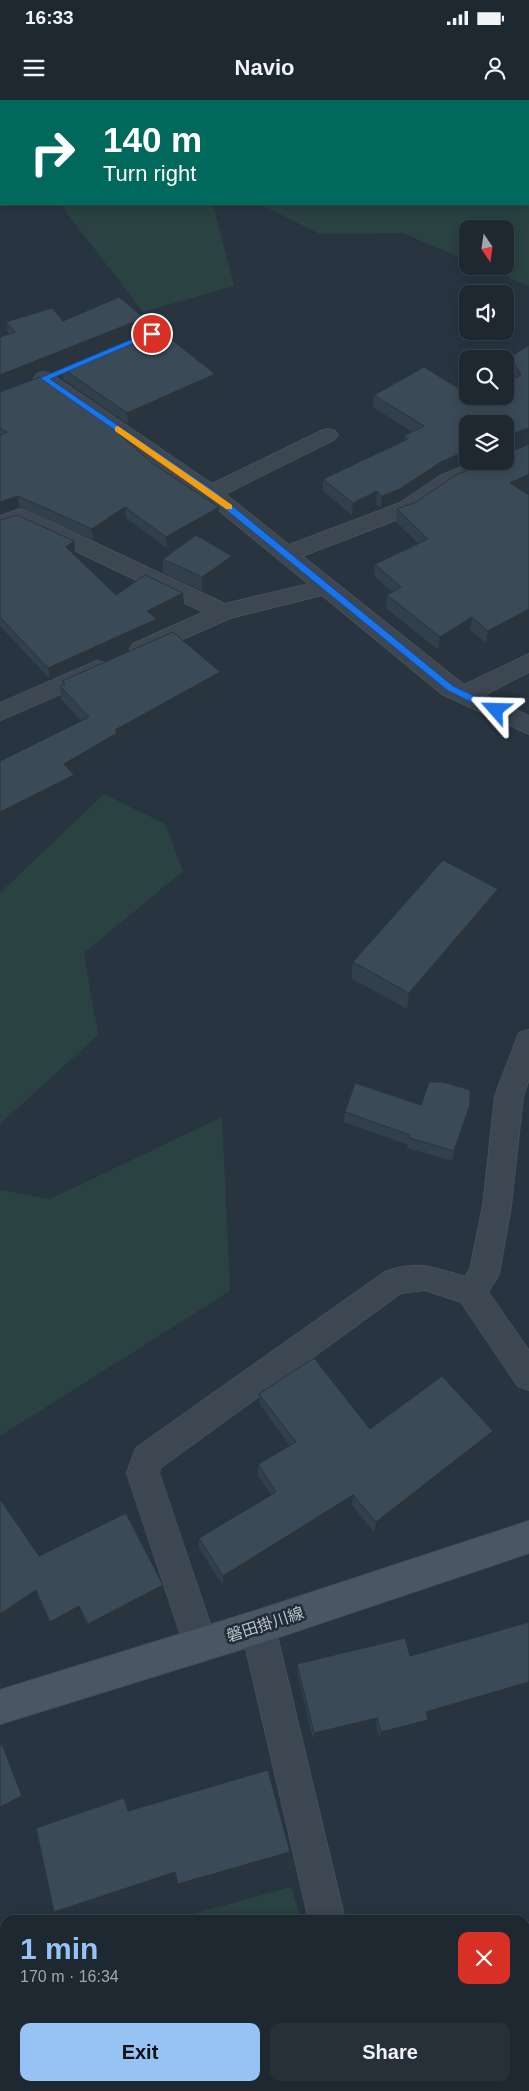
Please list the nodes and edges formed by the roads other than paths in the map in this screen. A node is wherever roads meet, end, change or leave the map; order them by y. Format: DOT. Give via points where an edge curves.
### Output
graph roads {
  1 [pos="44,378"];
  2 [pos="328,435"];
  3 [pos="473,470"];
  4 [pos="211,493"];
  5 [pos="0,524"];
  6 [pos="286,554"];
  7 [pos="326,587"];
  8 [pos="222,612"];
  9 [pos="529,662"];
  10 [pos="464,695"];
  11 [pos="0,712"];
  12 [pos="529,726"];
  13 [pos="529,1041"];
  14 [pos="471,1292"];
  15 [pos="529,1376"];
  16 [pos="529,1537"];
  17 [pos="258,1627"];
  18 [pos="200,1645"];
  19 [pos="0,1707"];
  20 [pos="326,1915"];
  1 -- 4 [label="street"];
  2 -- 4 [label="street"];
  3 -- 6 [label="street" via="447,481 407,508"];
  4 -- 6 [label="street"];
  5 -- 8 [label="street" via="20,516"];
  6 -- 7 [label="street"];
  7 -- 8 [label="street"];
  7 -- 10 [label="street" via="450,688"];
  8 -- 11 [label="street"];
  9 -- 10 [label="street"];
  10 -- 12 [label="street"];
  13 -- 14 [label="street" via="509,1096 497,1206 484,1274"];
  14 -- 15 [label="street"];
  14 -- 18 [label="street" via="425,1277 395,1281 147,1459 143,1473"];
  16 -- 17 [label="main road, 磐田掛川線"];
  17 -- 18 [label="main road, 磐田掛川線"];
  17 -- 20 [label="street"];
  18 -- 19 [label="main road, 磐田掛川線"];
}
